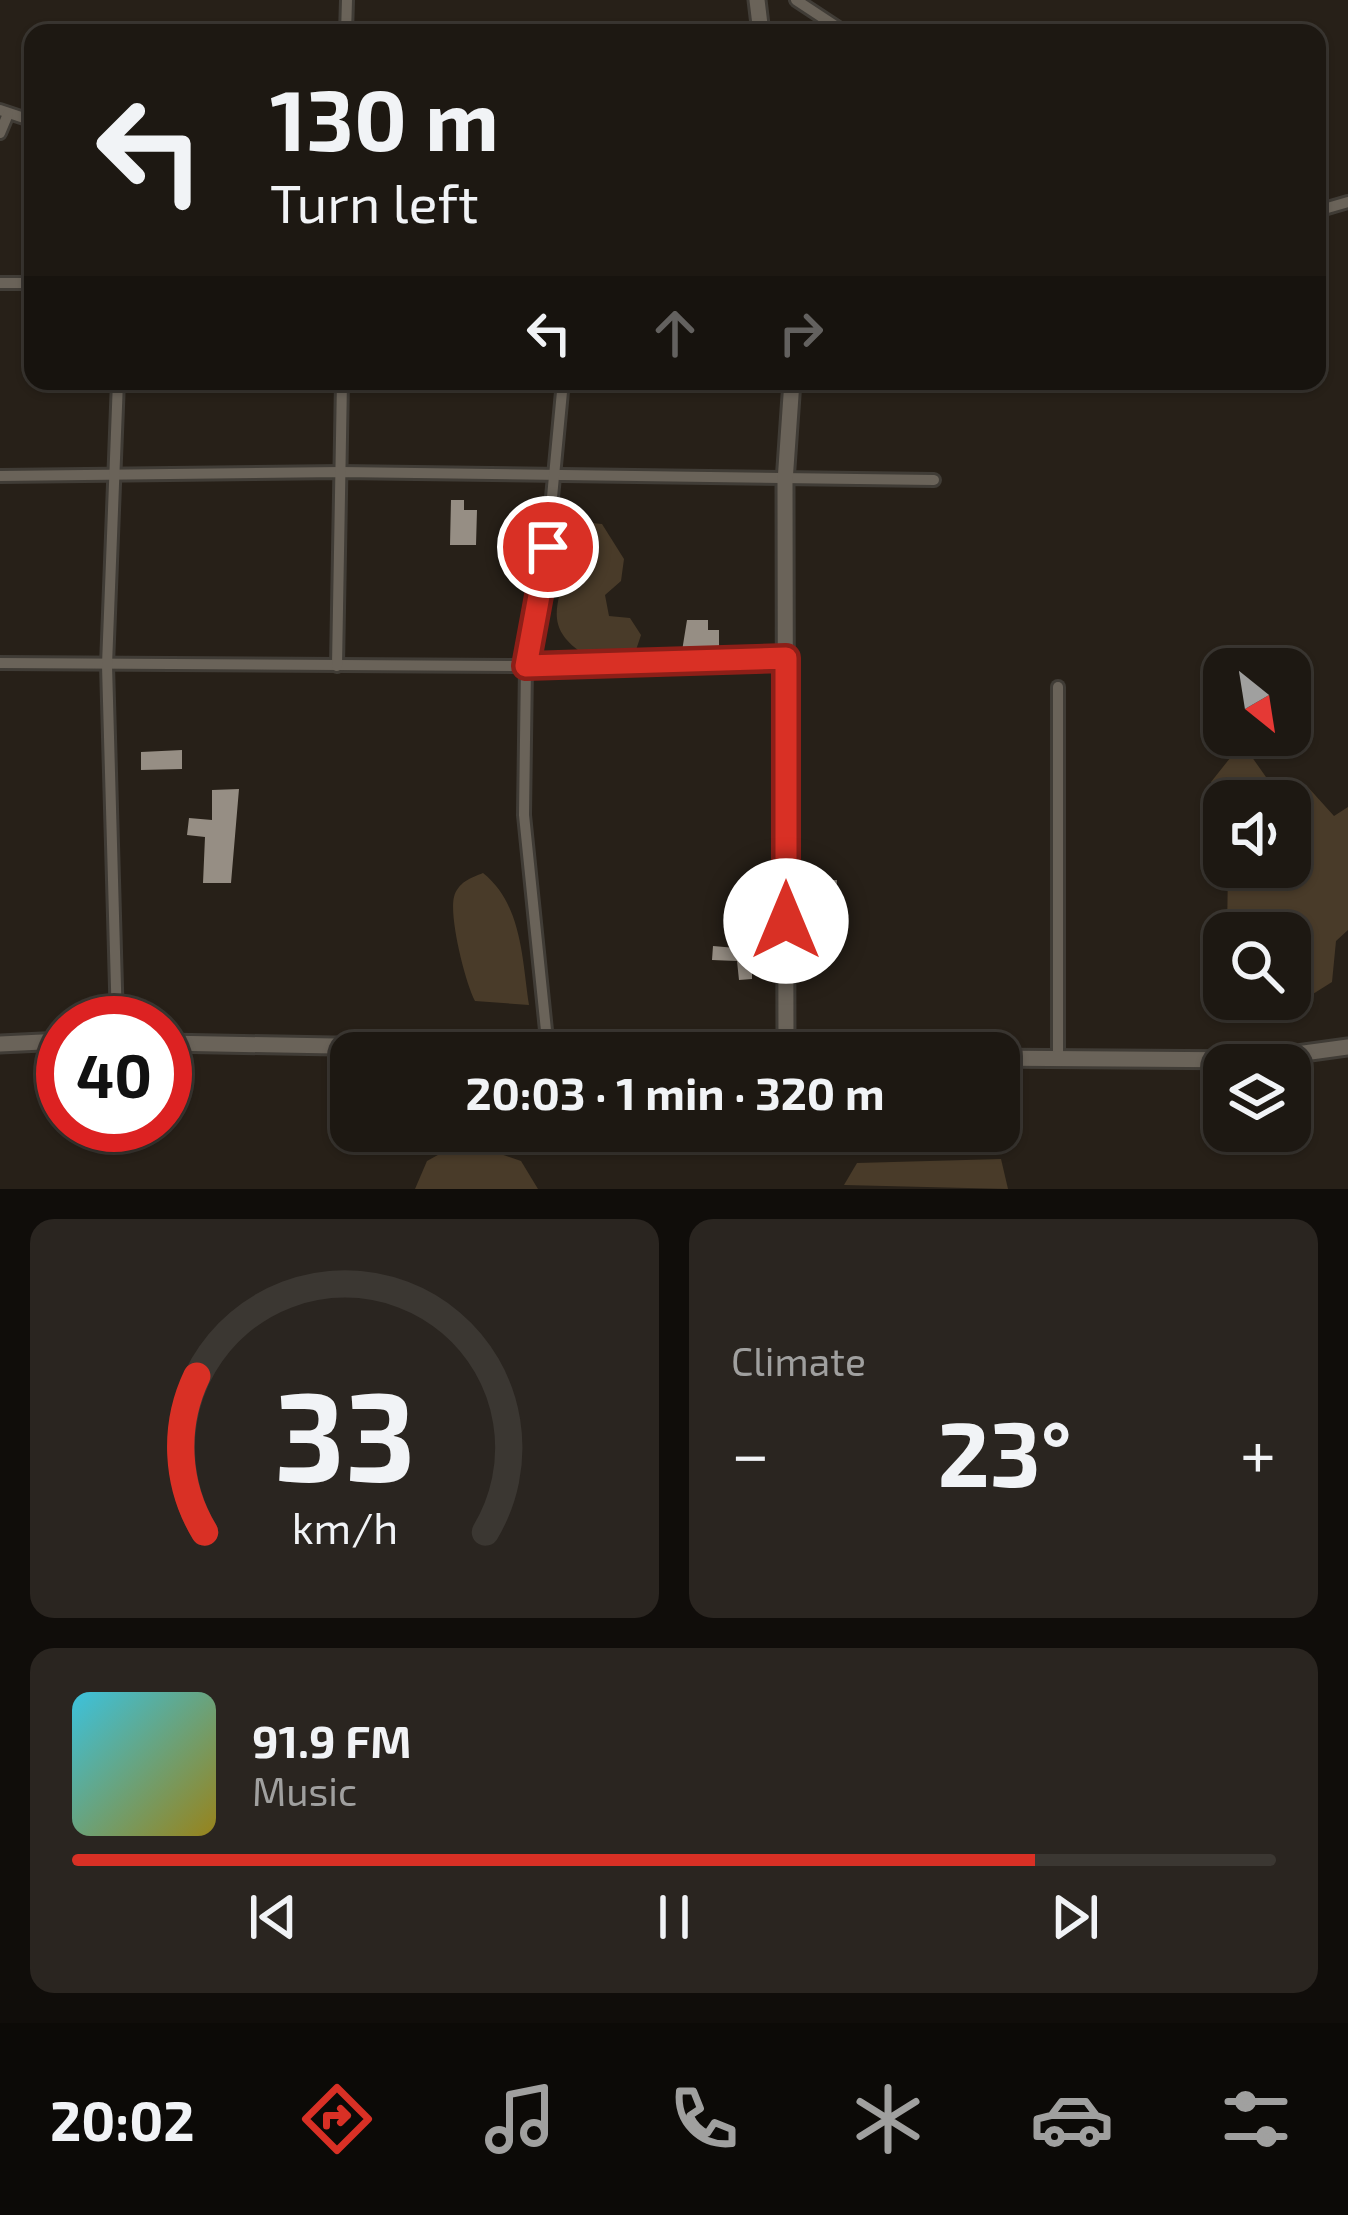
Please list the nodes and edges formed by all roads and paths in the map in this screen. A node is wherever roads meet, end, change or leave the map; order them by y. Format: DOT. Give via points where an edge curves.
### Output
graph roads {
  1 [pos="796,0"];
  2 [pos="832,24"];
  3 [pos="4,112"];
  4 [pos="0,133"];
  5 [pos="118,390"];
  6 [pos="342,390"];
  7 [pos="562,390"];
  8 [pos="791,390"];
  9 [pos="341,472"];
  10 [pos="0,476"];
  11 [pos="117,476"];
  12 [pos="555,477"];
  13 [pos="934,480"];
  14 [pos="785,482"];
  15 [pos="786,658"];
  16 [pos="0,663"];
  17 [pos="107,665"];
  18 [pos="337,666"];
  19 [pos="526,666"];
  20 [pos="1058,687"];
  21 [pos="115,996"];
  22 [pos="546,1032"];
  23 [pos="786,1032"];
  24 [pos="36,1042"];
  25 [pos="192,1043"];
  26 [pos="0,1044"];
  27 [pos="330,1046"];
  28 [pos="1348,1047"];
  29 [pos="1020,1058"];
  30 [pos="1058,1059"];
  1 -- 2 [label="street"];
  3 -- 4 [label="street"];
  5 -- 11 [label="street"];
  6 -- 9 [label="street"];
  7 -- 12 [label="street"];
  8 -- 14 [label="main road"];
  9 -- 11 [label="street"];
  9 -- 12 [label="street"];
  9 -- 18 [label="street"];
  10 -- 11 [label="street"];
  11 -- 17 [label="street"];
  12 -- 14 [label="street"];
  12 -- 19 [label="street"];
  13 -- 14 [label="street"];
  14 -- 15 [label="main road"];
  15 -- 19 [label="street"];
  15 -- 23 [label="main road"];
  16 -- 17 [label="street"];
  17 -- 18 [label="street"];
  17 -- 21 [label="street"];
  18 -- 19 [label="street"];
  19 -- 22 [label="street" via="524,815"];
  20 -- 30 [label="street"];
  24 -- 26 [label="main road"];
  25 -- 27 [label="main road"];
  28 -- 30 [label="main road" via="1253,1060"];
  29 -- 30 [label="main road"];
}
